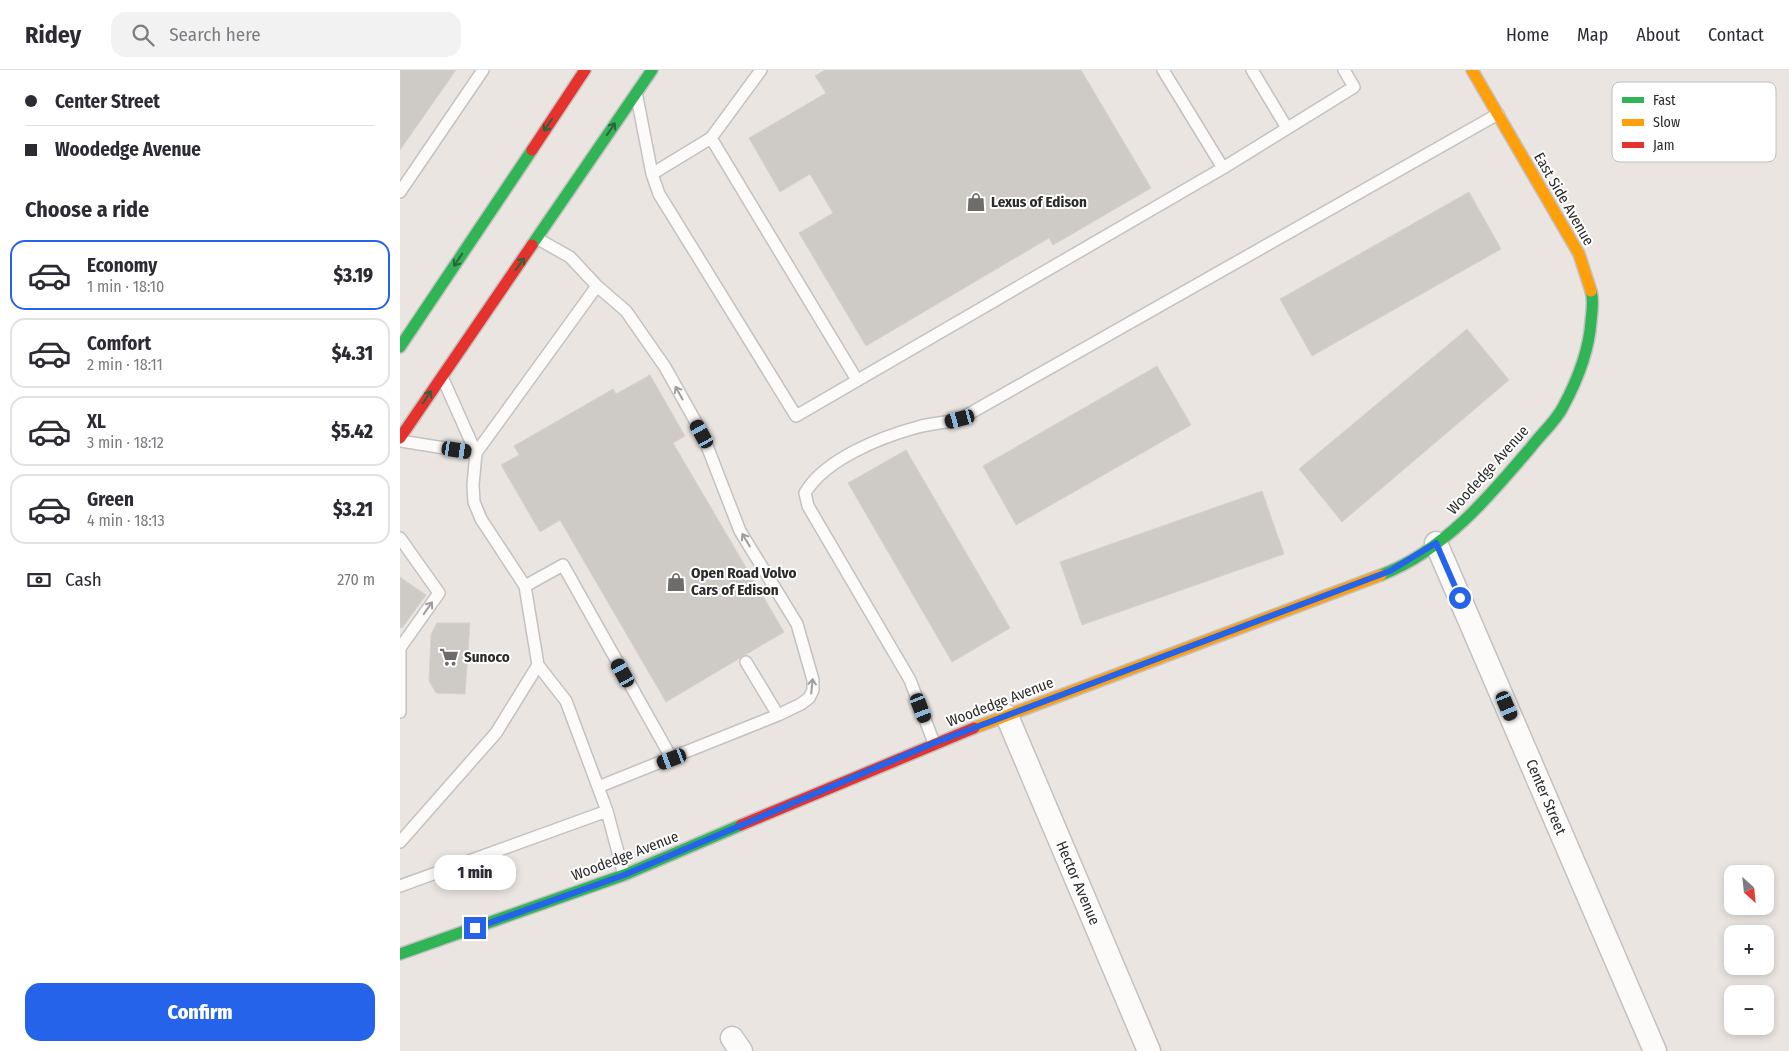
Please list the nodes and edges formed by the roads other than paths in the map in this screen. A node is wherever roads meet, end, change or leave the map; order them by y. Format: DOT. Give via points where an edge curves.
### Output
graph roads {
  1 [pos="483,70"];
  2 [pos="585,70"];
  3 [pos="652,70"];
  4 [pos="761,70"];
  5 [pos="1163,70"];
  6 [pos="1252,70"];
  7 [pos="1344,70"];
  8 [pos="1472,70"];
  9 [pos="636,93"];
  10 [pos="1498,114"];
  11 [pos="1287,128"];
  12 [pos="712,138"];
  13 [pos="1223,168"];
  14 [pos="652,174"];
  15 [pos="400,192"];
  16 [pos="538,239"];
  17 [pos="598,286"];
  18 [pos="400,319"];
  19 [pos="416,322"];
  20 [pos="400,347"];
  21 [pos="441,376"];
  22 [pos="857,380"];
  23 [pos="1562,409"];
  24 [pos="400,439"];
  25 [pos="476,453"];
  26 [pos="400,538"];
  27 [pos="1436,543"];
  28 [pos="525,586"];
  29 [pos="400,648"];
  30 [pos="746,662"];
  31 [pos="538,665"];
  32 [pos="400,712"];
  33 [pos="778,715"];
  34 [pos="1007,716"];
  35 [pos="934,743"];
  36 [pos="672,759"];
  37 [pos="598,787"];
  38 [pos="606,811"];
  39 [pos="400,842"];
  40 [pos="624,875"];
  41 [pos="400,886"];
  42 [pos="400,954"];
  43 [pos="1149,1051"];
  44 [pos="1656,1051"];
  1 -- 15 [label="lane"];
  2 -- 19 [label="main road, one-way"];
  3 -- 9 [label="main road"];
  4 -- 12 [label="lane"];
  5 -- 13 [label="lane"];
  6 -- 11 [label="lane"];
  7 -- 11 [label="lane" via="1354,86"];
  8 -- 10 [label="main road, East Side Avenue"];
  9 -- 14 [label="lane"];
  16 -- 9 [label="main road, one-way"];
  10 -- 23 [label="main road, East Side Avenue" via="1578,254 1593,299 1590,338"];
  10 -- 35 [label="lane" via="960,419 920,426 880,439 836,462 813,479 806,493 808,506 910,680"];
  11 -- 13 [label="lane"];
  12 -- 14 [label="lane"];
  12 -- 22 [label="lane"];
  13 -- 22 [label="lane"];
  14 -- 22 [label="lane" via="659,194 796,416"];
  16 -- 17 [label="lane" via="570,257"];
  21 -- 16 [label="main road, one-way"];
  17 -- 25 [label="lane"];
  33 -- 17 [label="lane, one-way" via="801,704 813,690 797,624 740,531 702,434 665,367 626,311"];
  18 -- 19 [label="lane"];
  19 -- 20 [label="main road"];
  24 -- 21 [label="main road, one-way"];
  21 -- 25 [label="lane"];
  23 -- 27 [label="main road, Woodedge Avenue" via="1467,520"];
  24 -- 25 [label="lane"];
  25 -- 28 [label="lane" via="472,485 474,502 481,519"];
  29 -- 26 [label="lane, one-way" via="439,593"];
  27 -- 34 [label="main road, Woodedge Avenue" via="1390,571"];
  27 -- 44 [label="street, Center Street"];
  28 -- 31 [label="lane"];
  28 -- 36 [label="lane" via="563,565"];
  29 -- 32 [label="lane"];
  30 -- 33 [label="lane"];
  31 -- 37 [label="lane" via="566,701"];
  31 -- 39 [label="lane" via="496,733"];
  33 -- 36 [label="lane"];
  34 -- 35 [label="main road, Woodedge Avenue"];
  34 -- 43 [label="street, Hector Avenue"];
  35 -- 40 [label="main road, Woodedge Avenue"];
  36 -- 37 [label="lane"];
  37 -- 38 [label="lane"];
  38 -- 40 [label="lane"];
  38 -- 41 [label="lane"];
  40 -- 42 [label="main road, Woodedge Avenue"];
}
